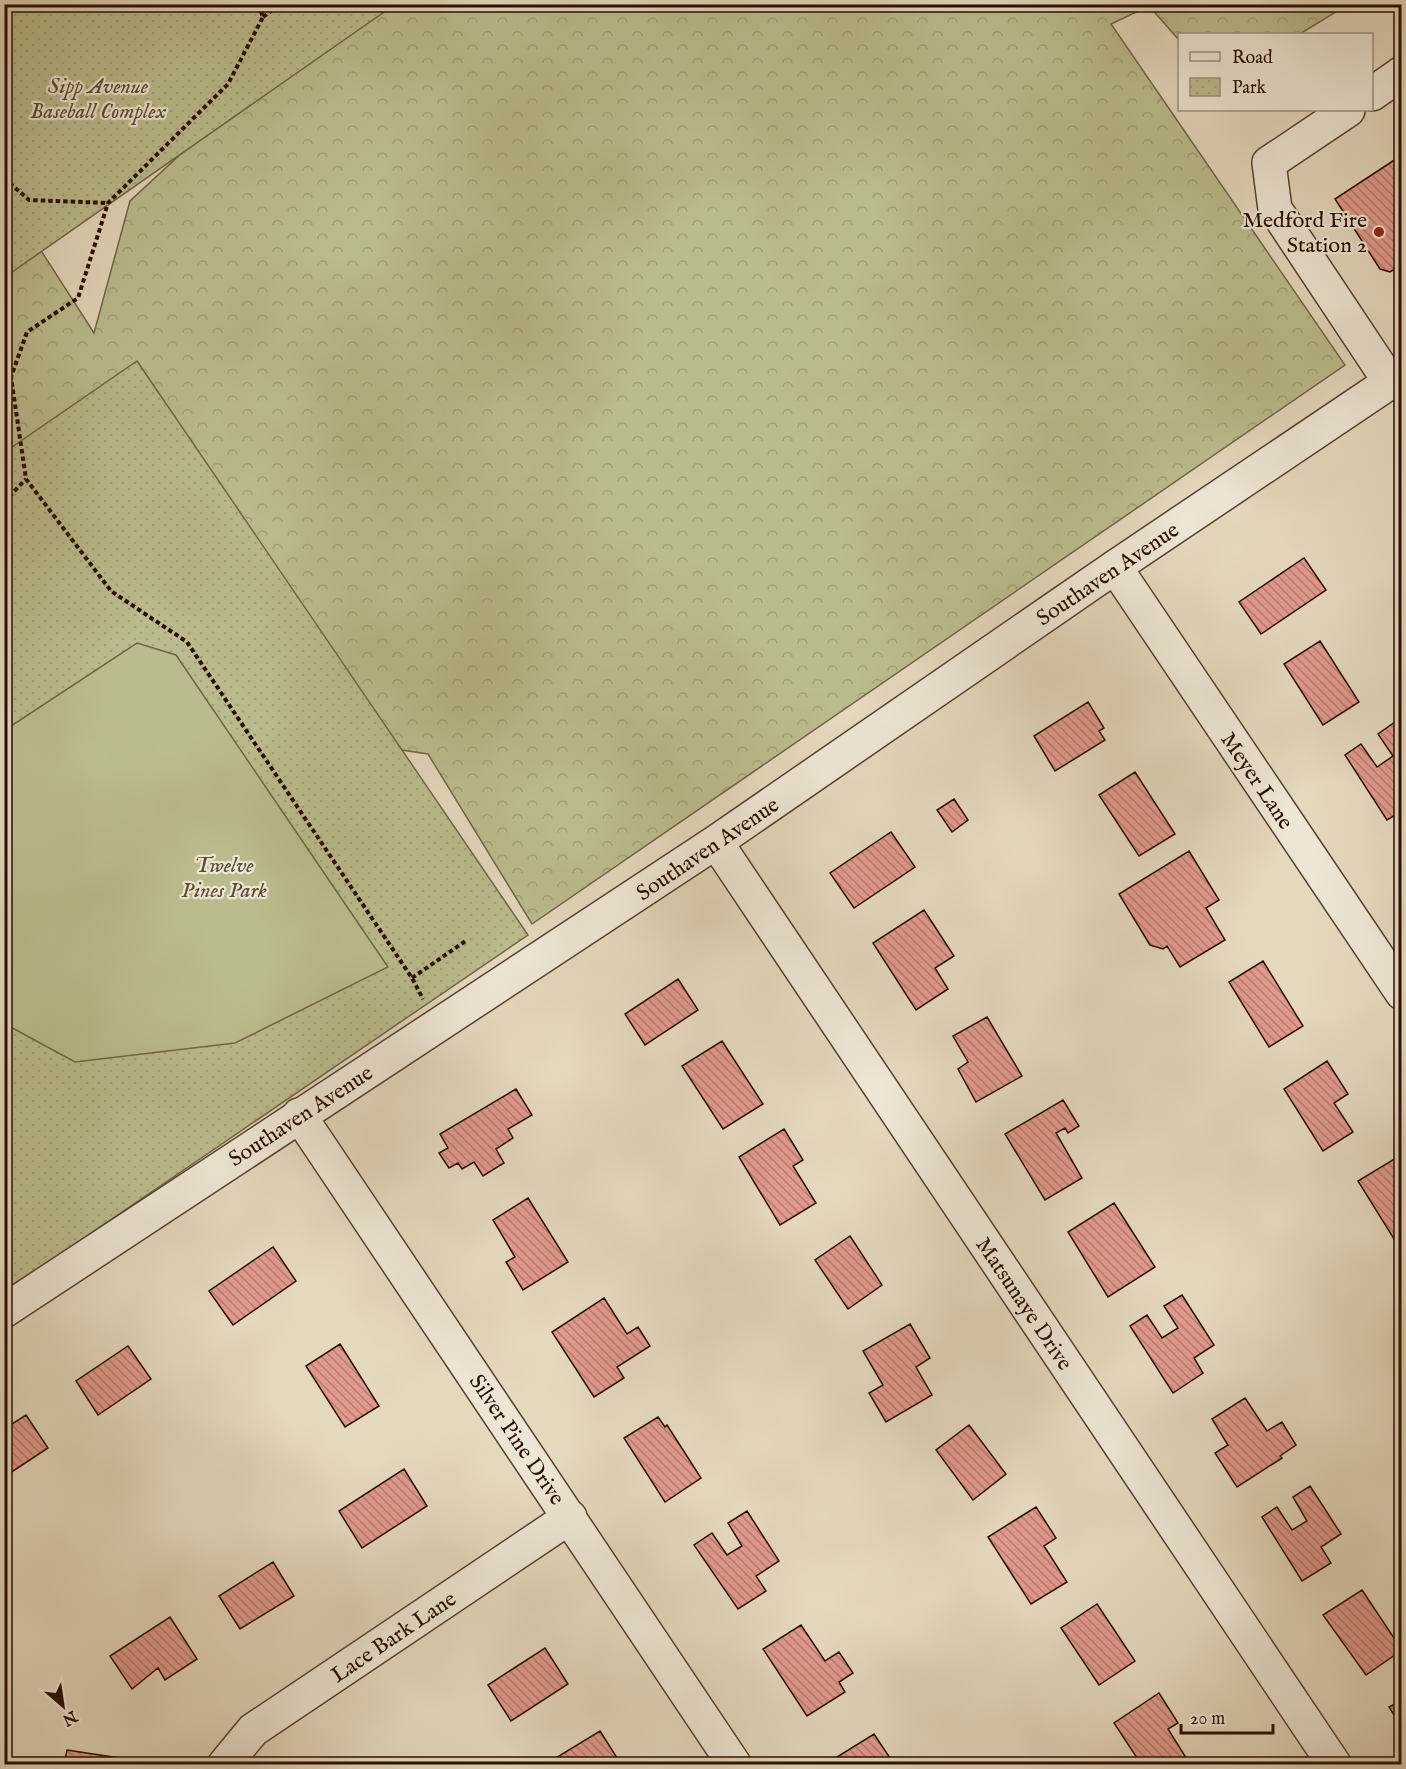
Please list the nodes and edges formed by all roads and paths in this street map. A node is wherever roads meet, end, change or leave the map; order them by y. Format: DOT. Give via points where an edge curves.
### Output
graph roads {
  1 [pos="258,4"];
  2 [pos="280,4"];
  3 [pos="262,17"];
  4 [pos="1401,73"];
  5 [pos="1373,93"];
  6 [pos="1347,111"];
  7 [pos="4,178"];
  8 [pos="108,203"];
  9 [pos="1396,378"];
  10 [pos="26,479"];
  11 [pos="4,502"];
  12 [pos="1115,567"];
  13 [pos="716,842"];
  14 [pos="467,940"];
  15 [pos="1401,993"];
  16 [pos="299,1115"];
  17 [pos="4,1311"];
  18 [pos="570,1517"];
  19 [pos="225,1764"];
  20 [pos="734,1764"];
  21 [pos="1334,1764"];
  1 -- 3 [label="path"];
  2 -- 3 [label="path"];
  3 -- 8 [label="path" via="228,84"];
  4 -- 5 [label="street"];
  6 -- 9 [label="street" via="1269,163 1275,209"];
  7 -- 8 [label="path" via="28,200"];
  8 -- 10 [label="path" via="78,298 27,332 11,377"];
  9 -- 12 [label="street, Southaven Avenue"];
  10 -- 11 [label="path"];
  10 -- 14 [label="path" via="111,591 187,642 412,978"];
  12 -- 13 [label="street, Southaven Avenue"];
  12 -- 15 [label="street, Meyer Lane"];
  13 -- 16 [label="street, Southaven Avenue"];
  13 -- 21 [label="street, Matsunaye Drive"];
  16 -- 17 [label="street, Southaven Avenue"];
  16 -- 18 [label="street, Silver Pine Drive"];
  18 -- 19 [label="street, Lace Bark Lane" via="253,1730"];
  18 -- 20 [label="street, Silver Pine Drive"];
}
